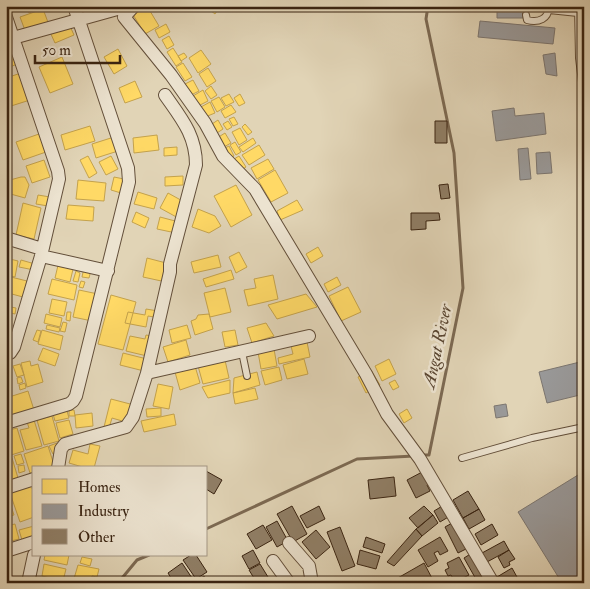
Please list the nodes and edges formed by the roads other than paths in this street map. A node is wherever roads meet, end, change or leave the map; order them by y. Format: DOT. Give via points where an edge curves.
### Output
graph roads {
  1 [pos="74,6"];
  2 [pos="128,6"];
  3 [pos="134,6"];
  4 [pos="549,8"];
  5 [pos="578,10"];
  6 [pos="526,16"];
  7 [pos="78,20"];
  8 [pos="7,22"];
  9 [pos="13,38"];
  10 [pos="165,94"];
  11 [pos="584,98"];
  12 [pos="6,238"];
  13 [pos="42,252"];
  14 [pos="108,271"];
  15 [pos="309,336"];
  16 [pos="242,352"];
  17 [pos="6,354"];
  18 [pos="147,373"];
  19 [pos="247,376"];
  20 [pos="6,423"];
  21 [pos="584,427"];
  22 [pos="462,458"];
  23 [pos="57,466"];
  24 [pos="32,480"];
  25 [pos="6,488"];
  26 [pos="32,543"];
  27 [pos="289,543"];
  28 [pos="6,551"];
  29 [pos="34,556"];
  30 [pos="273,561"];
  31 [pos="28,583"];
  32 [pos="290,583"];
  33 [pos="312,583"];
  34 [pos="493,583"];
  1 -- 7 [label="street"];
  2 -- 7 [label="street"];
  3 -- 34 [label="street" via="124,17 172,75 223,156 255,189 387,414 420,459"];
  4 -- 5 [label="lane"];
  4 -- 6 [label="lane" via="546,17 538,21 528,20"];
  5 -- 11 [label="lane"];
  7 -- 9 [label="street"];
  7 -- 14 [label="street" via="130,173"];
  8 -- 9 [label="street"];
  9 -- 13 [label="street" via="58,171 54,206"];
  10 -- 18 [label="street" via="189,130 196,165 170,264"];
  12 -- 13 [label="street"];
  13 -- 14 [label="street"];
  13 -- 17 [label="street" via="14,347"];
  14 -- 20 [label="street" via="73,401"];
  15 -- 16 [label="street"];
  16 -- 18 [label="street"];
  16 -- 19 [label="lane"];
  18 -- 23 [label="street" via="133,416 126,427 65,444"];
  21 -- 22 [label="lane"];
  24 -- 25 [label="street"];
  26 -- 28 [label="street"];
  27 -- 33 [label="street" via="310,566"];
  29 -- 31 [label="street"];
  30 -- 32 [label="street"];
}
